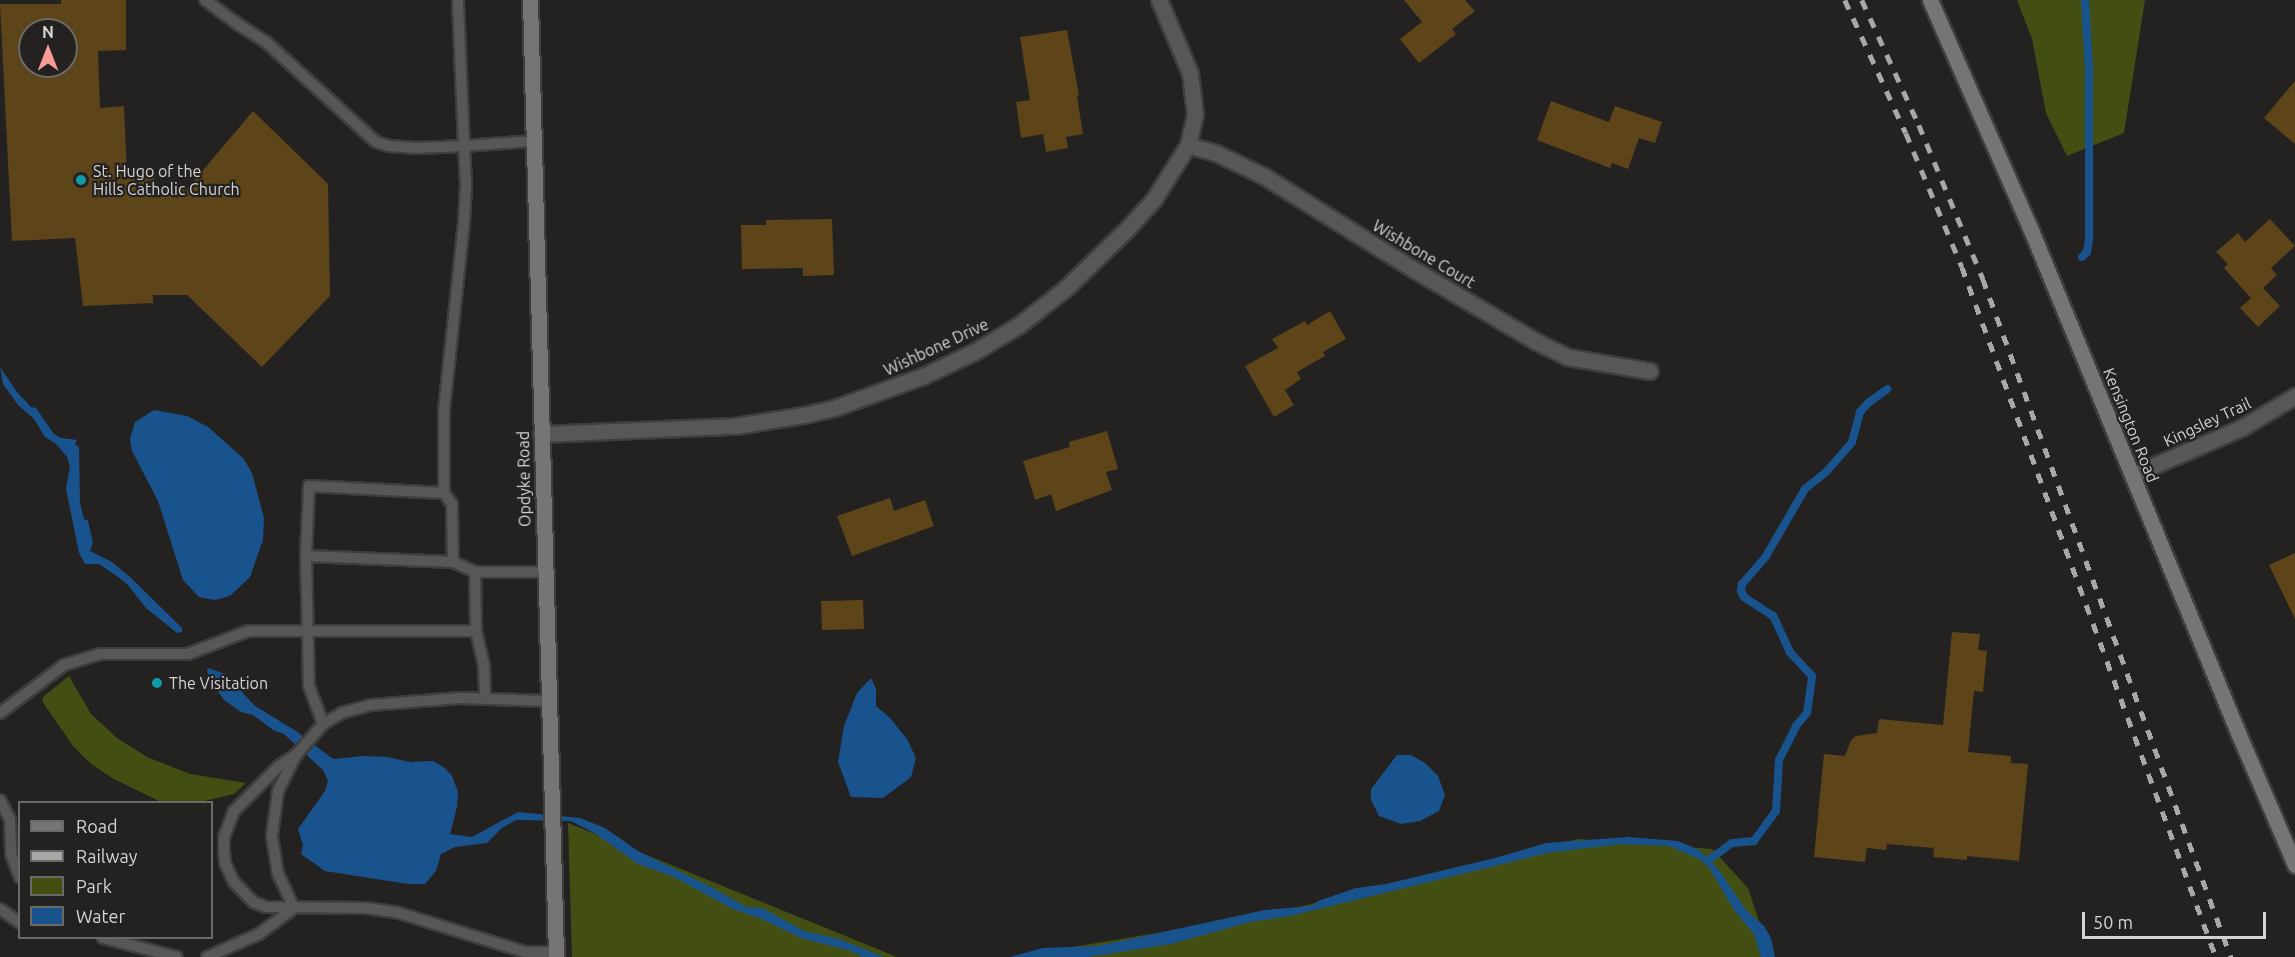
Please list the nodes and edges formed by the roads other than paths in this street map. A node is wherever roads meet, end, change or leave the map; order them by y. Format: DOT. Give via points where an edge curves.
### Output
graph roads {
  1 [pos="205,0"];
  2 [pos="458,0"];
  3 [pos="530,0"];
  4 [pos="1159,0"];
  5 [pos="1930,0"];
  6 [pos="534,141"];
  7 [pos="1188,145"];
  8 [pos="464,146"];
  9 [pos="1650,371"];
  10 [pos="2295,396"];
  11 [pos="541,434"];
  12 [pos="2132,475"];
  13 [pos="444,494"];
  14 [pos="306,556"];
  15 [pos="453,562"];
  16 [pos="475,572"];
  17 [pos="544,572"];
  18 [pos="307,631"];
  19 [pos="476,631"];
  20 [pos="485,698"];
  21 [pos="548,700"];
  22 [pos="0,713"];
  23 [pos="323,724"];
  24 [pos="297,754"];
  25 [pos="0,800"];
  26 [pos="2295,865"];
  27 [pos="18,871"];
  28 [pos="294,908"];
  29 [pos="0,909"];
  30 [pos="18,922"];
  31 [pos="107,939"];
  32 [pos="556,955"];
  33 [pos="177,957"];
  34 [pos="207,957"];
  1 -- 8 [label="lane" via="265,41 376,142 417,148"];
  2 -- 8 [label="lane"];
  3 -- 6 [label="main road, Opdyke Road"];
  4 -- 7 [label="street, Wishbone Drive" via="1190,73 1195,114"];
  5 -- 12 [label="main road, Kensington Road" via="1979,107"];
  6 -- 8 [label="lane"];
  6 -- 11 [label="main road, Opdyke Road"];
  7 -- 9 [label="street, Wishbone Court" via="1216,153 1264,176 1413,269 1568,357"];
  7 -- 11 [label="street, Wishbone Drive" via="1154,199 1072,283 1005,334 940,369 834,408 774,422"];
  8 -- 13 [label="lane" via="464,224 444,410"];
  10 -- 12 [label="street, Kingsley Trail" via="2241,428"];
  11 -- 17 [label="main road, Opdyke Road"];
  12 -- 26 [label="main road, Kensington Road"];
  13 -- 14 [label="lane" via="309,486"];
  13 -- 15 [label="lane" via="452,504"];
  14 -- 15 [label="lane"];
  14 -- 18 [label="lane"];
  15 -- 16 [label="lane"];
  16 -- 17 [label="lane"];
  16 -- 19 [label="lane"];
  17 -- 21 [label="main road, Opdyke Road"];
  18 -- 19 [label="lane"];
  18 -- 22 [label="lane" via="248,631 188,654 124,652 88,656 64,665"];
  18 -- 23 [label="lane" via="309,686"];
  19 -- 20 [label="lane" via="484,665"];
  20 -- 21 [label="lane"];
  20 -- 23 [label="lane" via="371,705 342,713"];
  21 -- 32 [label="main road, Opdyke Road"];
  23 -- 24 [label="lane"];
  24 -- 28 [label="lane" via="278,791 272,834 275,862"];
  24 -- 28 [label="lane" via="279,766 234,811 224,837 225,863 240,889 253,902 266,907"];
  25 -- 27 [label="lane" via="10,820 12,854"];
  28 -- 32 [label="lane" via="396,912 525,952"];
  28 -- 34 [label="lane" via="259,934"];
  29 -- 30 [label="lane"];
  31 -- 33 [label="lane"];
}
